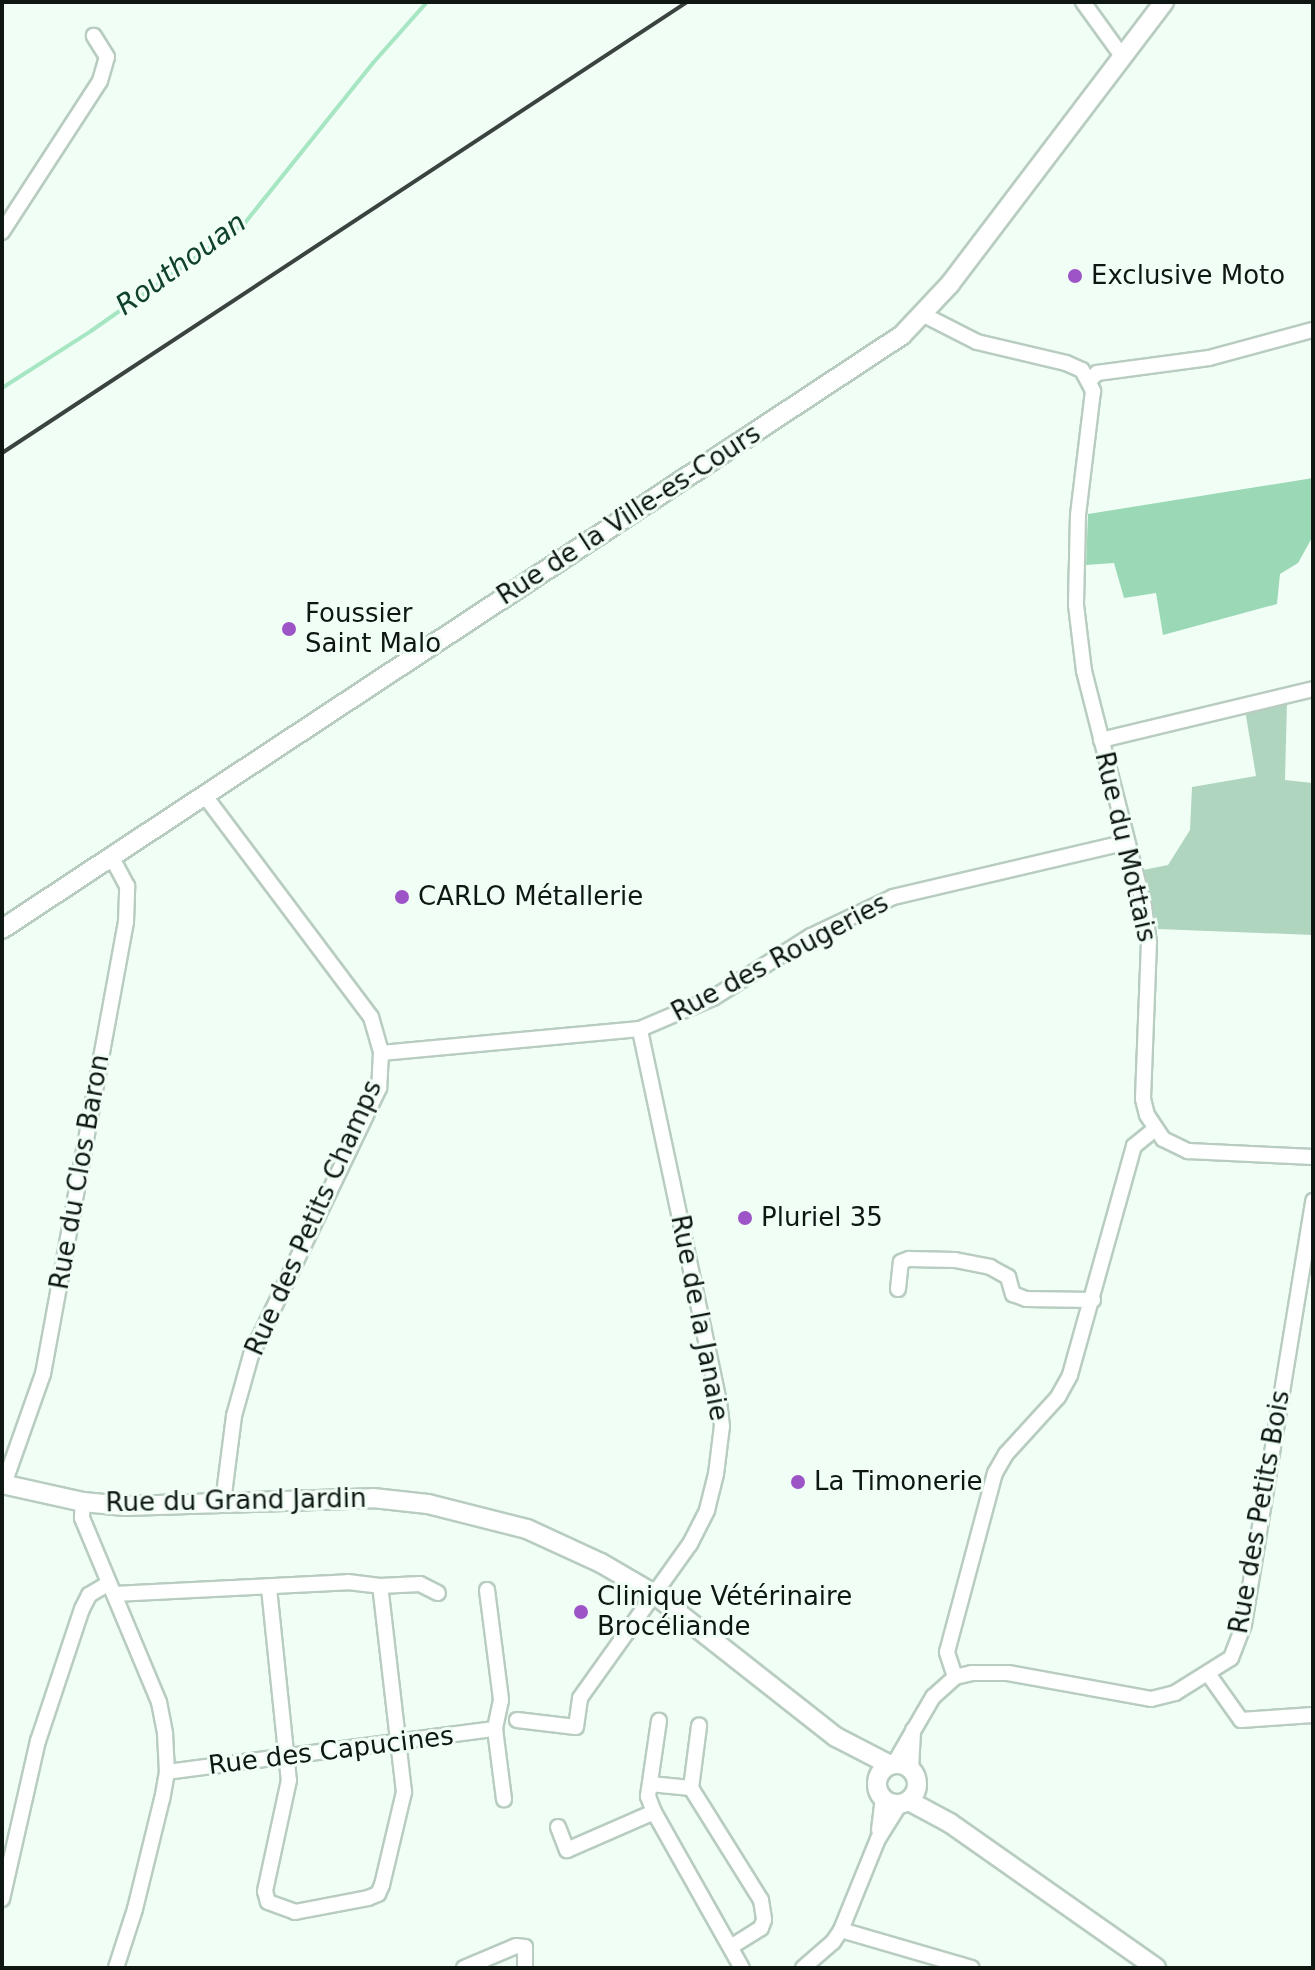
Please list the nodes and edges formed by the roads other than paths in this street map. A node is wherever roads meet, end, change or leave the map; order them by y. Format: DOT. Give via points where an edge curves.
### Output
graph roads {
  1 [pos="1083,2"];
  2 [pos="1164,2"];
  3 [pos="94,36"];
  4 [pos="1122,56"];
  5 [pos="2,232"];
  6 [pos="924,315"];
  7 [pos="1313,330"];
  8 [pos="1090,380"];
  9 [pos="1313,689"];
  10 [pos="1101,740"];
  11 [pos="205,796"];
  12 [pos="1127,842"];
  13 [pos="112,858"];
  14 [pos="2,929"];
  15 [pos="640,1029"];
  16 [pos="381,1053"];
  17 [pos="1155,1129"];
  18 [pos="1313,1157"];
  19 [pos="1313,1201"];
  20 [pos="898,1289"];
  21 [pos="1093,1300"];
  22 [pos="3,1484"];
  23 [pos="83,1502"];
  24 [pos="223,1502"];
  25 [pos="380,1586"];
  26 [pos="111,1588"];
  27 [pos="269,1588"];
  28 [pos="487,1590"];
  29 [pos="438,1593"];
  30 [pos="654,1594"];
  31 [pos="1209,1675"];
  32 [pos="955,1677"];
  33 [pos="1313,1715"];
  34 [pos="517,1720"];
  35 [pos="659,1721"];
  36 [pos="699,1726"];
  37 [pos="495,1729"];
  38 [pos="836,1737"];
  39 [pos="399,1742"];
  40 [pos="288,1756"];
  41 [pos="903,1769"];
  42 [pos="167,1772"];
  43 [pos="650,1784"];
  44 [pos="691,1788"];
  45 [pos="892,1796"];
  46 [pos="504,1799"];
  47 [pos="654,1812"];
  48 [pos="950,1823"];
  49 [pos="558,1827"];
  50 [pos="2,1899"];
  51 [pos="841,1930"];
  52 [pos="731,1947"];
  53 [pos="954,1966"];
  54 [pos="116,1968"];
  55 [pos="464,1968"];
  56 [pos="525,1968"];
  57 [pos="742,1968"];
  58 [pos="803,1968"];
  59 [pos="972,1968"];
  60 [pos="1156,1968"];
  1 -- 4 [label="street"];
  2 -- 4 [label="street, Rue de la Ville-es-Cours"];
  3 -- 5 [label="street" via="107,57 100,81"];
  4 -- 6 [label="street, Rue de la Ville-es-Cours"];
  6 -- 8 [label="street" via="977,342 1066,363"];
  6 -- 11 [label="street, Rue de la Ville-es-Cours" via="878,352"];
  7 -- 8 [label="street" via="1209,358 1097,373"];
  8 -- 10 [label="street, Rue du Mottais" via="1094,401 1078,515 1076,605 1084,671"];
  9 -- 10 [label="street"];
  10 -- 12 [label="street, Rue du Mottais"];
  11 -- 13 [label="street, Rue de la Ville-es-Cours"];
  11 -- 16 [label="street, Rue des Petits Champs" via="371,1017"];
  12 -- 15 [label="street, Rue des Rougeries" via="893,897 811,936 713,998"];
  12 -- 17 [label="street, Rue du Mottais" via="1149,942 1143,1099"];
  13 -- 14 [label="street, Rue de la Ville-es-Cours"];
  13 -- 22 [label="street, Rue du Clos Baron" via="127,886 126,922 43,1374"];
  15 -- 16 [label="street, Rue des Rougeries"];
  15 -- 30 [label="street, Rue de la Janaie" via="722,1426 707,1510"];
  16 -- 24 [label="street, Rue des Petits Champs" via="379,1088 251,1355 234,1416"];
  17 -- 18 [label="street" via="1188,1151"];
  17 -- 21 [label="street" via="1134,1146"];
  19 -- 31 [label="street, Rue des Petits Bois" via="1244,1624 1231,1658"];
  20 -- 21 [label="street" via="901,1262 955,1260 990,1267 1008,1277 1013,1294 1026,1299"];
  21 -- 32 [label="street" via="1058,1397 995,1473 947,1652"];
  22 -- 23 [label="street, Rue du Grand Jardin"];
  23 -- 24 [label="street, Rue du Grand Jardin"];
  23 -- 26 [label="street" via="82,1518"];
  24 -- 30 [label="street, Rue du Grand Jardin" via="330,1496 428,1504 527,1529"];
  25 -- 27 [label="street" via="348,1582"];
  25 -- 29 [label="street" via="420,1584"];
  25 -- 39 [label="street"];
  26 -- 27 [label="street"];
  26 -- 42 [label="street" via="159,1702"];
  26 -- 50 [label="street" via="89,1595 82,1609 38,1741"];
  27 -- 40 [label="street"];
  28 -- 37 [label="street" via="501,1700"];
  30 -- 34 [label="street, Rue de la Janaie" via="580,1698 576,1727"];
  30 -- 38 [label="street, Rue du Grand Jardin"];
  31 -- 32 [label="street, Rue des Petits Bois" via="1151,1699 1008,1673"];
  31 -- 33 [label="street" via="1241,1720"];
  32 -- 41 [label="street" via="933,1697 913,1730"];
  35 -- 43 [label="street"];
  36 -- 44 [label="street"];
  37 -- 39 [label="street, Rue des Capucines"];
  37 -- 46 [label="street"];
  38 -- 41 [label="street, Rue du Grand Jardin"];
  38 -- 45 [label="street, Rue du Grand Jardin"];
  39 -- 40 [label="street, Rue des Capucines"];
  39 -- 40 [label="street" via="404,1792 378,1894 308,1911 277,1908 265,1891 289,1780"];
  40 -- 42 [label="street, Rue des Capucines"];
  41 -- 45 [label="street"];
  41 -- 45 [label="street" via="915,1795"];
  41 -- 48 [label="street, Rue du Grand Jardin"];
  42 -- 54 [label="street"];
  43 -- 44 [label="street"];
  43 -- 47 [label="street"];
  44 -- 52 [label="street" via="764,1911 761,1928"];
  45 -- 48 [label="street, Rue du Grand Jardin"];
  45 -- 51 [label="street"];
  47 -- 49 [label="street" via="567,1850"];
  47 -- 52 [label="street"];
  48 -- 60 [label="street, Rue du Grand Jardin"];
  51 -- 53 [label="street"];
  51 -- 58 [label="street"];
  52 -- 57 [label="street"];
  53 -- 59 [label="street"];
  55 -- 56 [label="street" via="516,1946 525,1947"];
}
